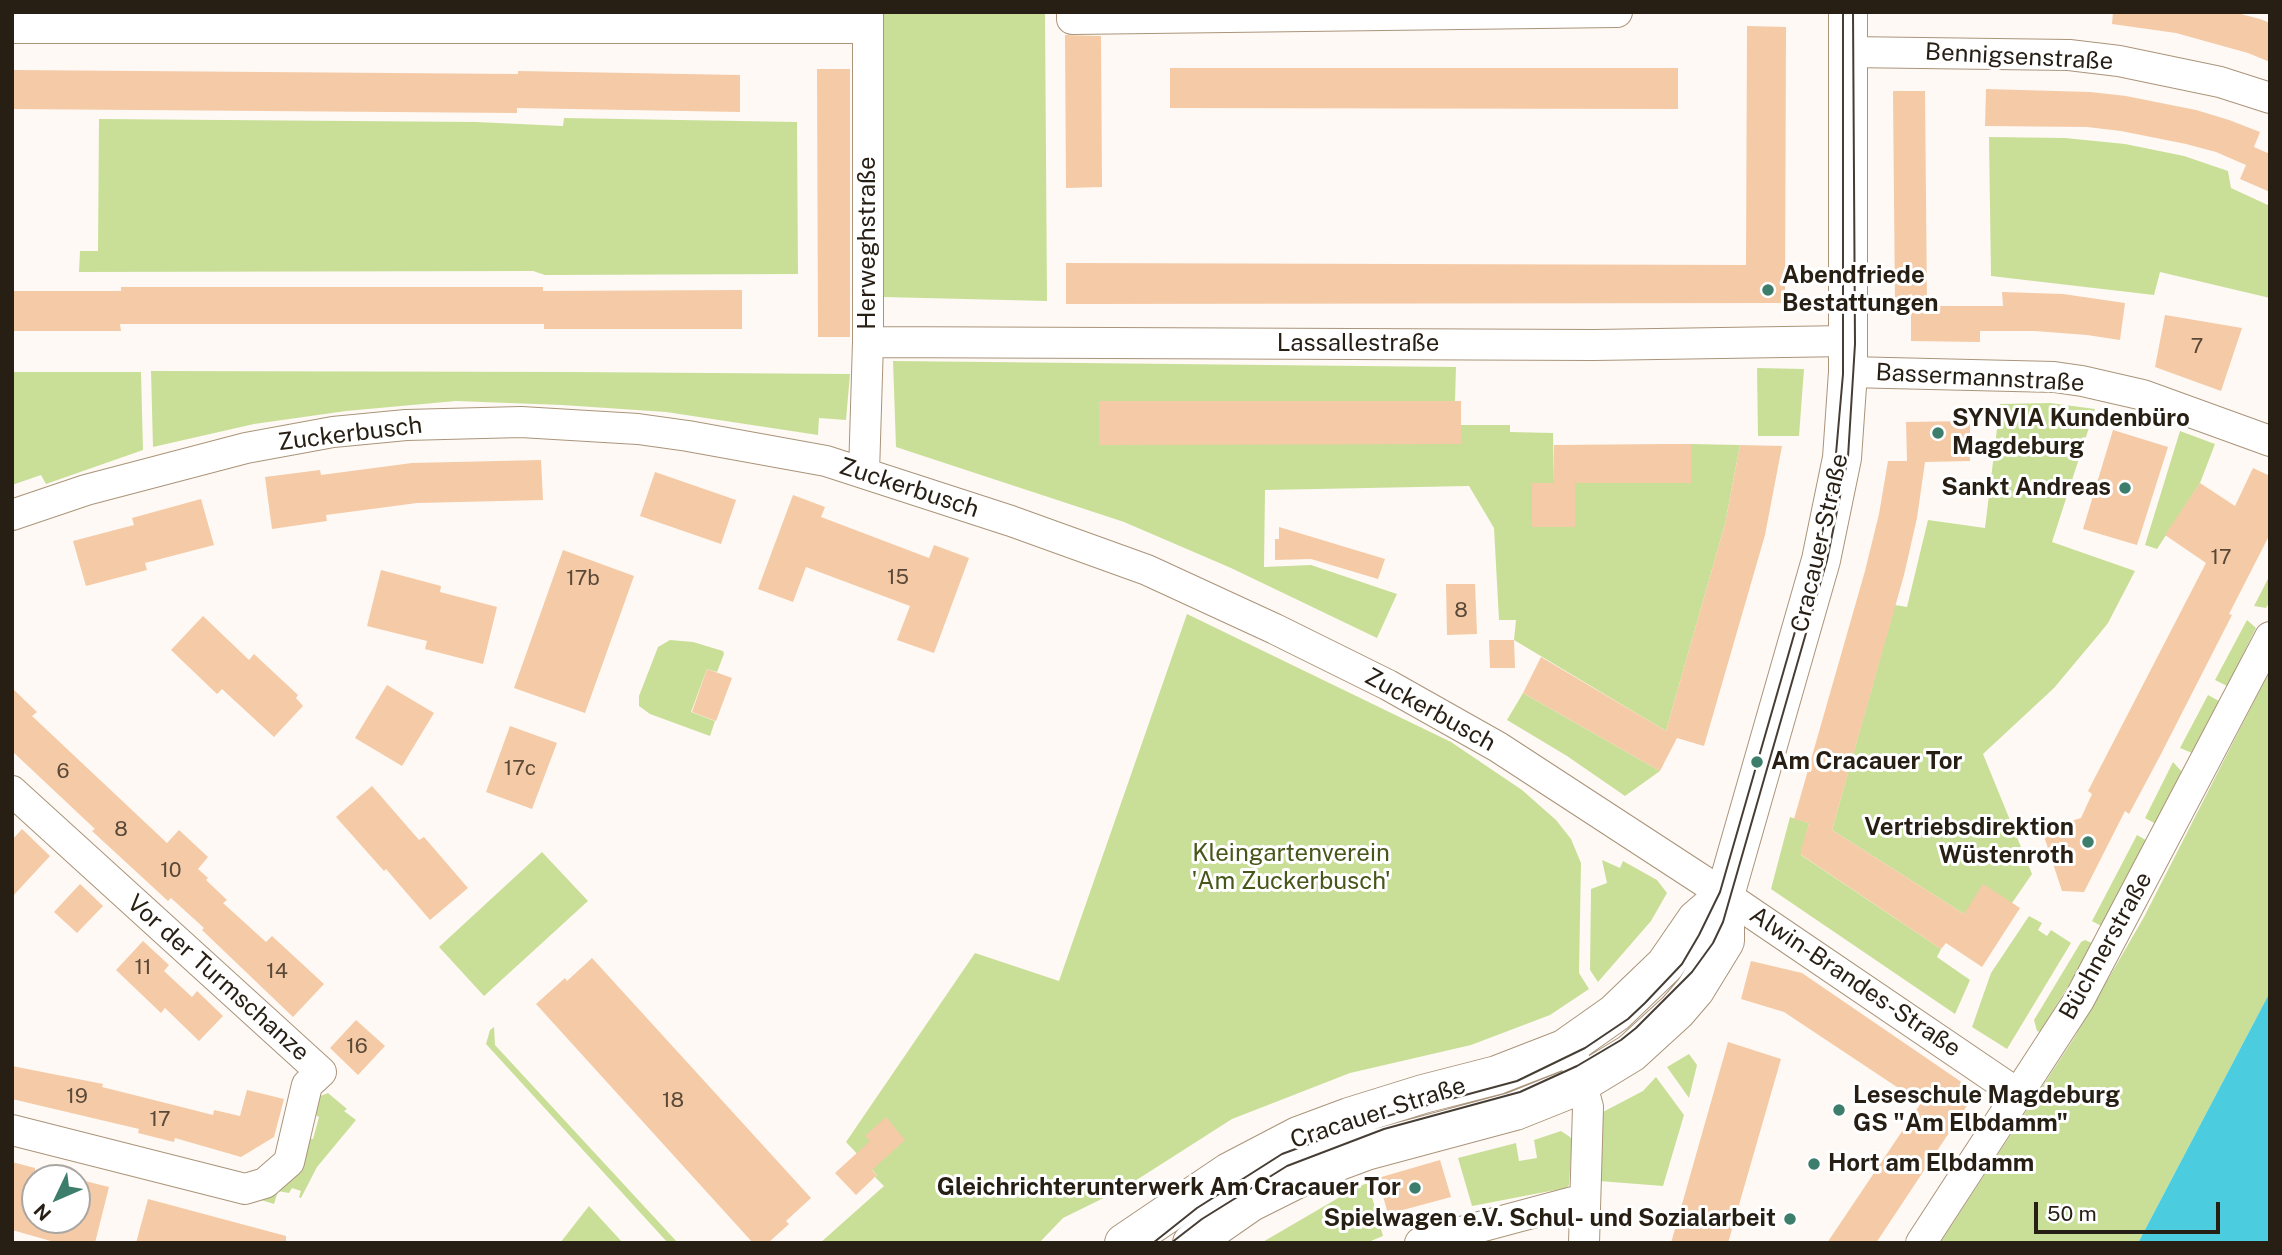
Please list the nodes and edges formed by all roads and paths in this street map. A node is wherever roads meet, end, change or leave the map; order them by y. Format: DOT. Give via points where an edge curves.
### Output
graph roads {
  1 [pos="1617,12"];
  2 [pos="1849,12"];
  3 [pos="1072,15"];
  4 [pos="868,20"];
  5 [pos="12,28"];
  6 [pos="1848,52"];
  7 [pos="2270,99"];
  8 [pos="868,342"];
  9 [pos="1848,356"];
  10 [pos="2270,441"];
  11 [pos="863,473"];
  12 [pos="12,515"];
  13 [pos="2270,636"];
  14 [pos="12,791"];
  15 [pos="1725,895"];
  16 [pos="1569,1045"];
  17 [pos="1582,1083"];
  18 [pos="2018,1094"];
  19 [pos="12,1130"];
  20 [pos="1584,1203"];
  21 [pos="1124,1243"];
  22 [pos="1192,1243"];
  23 [pos="1420,1243"];
  24 [pos="1584,1243"];
  25 [pos="1921,1243"];
  1 -- 3 [label="street"];
  2 -- 6 [label="main road, Cracauer Straße"];
  4 -- 5 [label="street"];
  4 -- 8 [label="street, Herweghstraße"];
  6 -- 7 [label="street, Bennigsenstraße" via="2069,55 2169,70"];
  6 -- 9 [label="main road, Cracauer Straße"];
  8 -- 9 [label="street, Lassallestraße" via="1594,345"];
  8 -- 11 [label="street, Herweghstraße"];
  9 -- 10 [label="street, Bassermannstraße" via="2082,381 2143,395"];
  9 -- 15 [label="main road, Cracauer Straße" via="1842,458 1824,548"];
  11 -- 12 [label="street, Zuckerbusch" via="790,454 638,429 521,422 406,425 246,448 86,490"];
  11 -- 15 [label="street, Zuckerbusch" via="1147,570 1310,646 1487,741"];
  13 -- 18 [label="street, Büchnerstraße" via="2079,1000"];
  14 -- 19 [label="street, Vor der Turmschanze" via="321,1072 307,1085 289,1162 265,1183 245,1189"];
  15 -- 16 [label="main road, Cracauer Straße" via="1696,920 1665,965 1637,993"];
  15 -- 17 [label="main road, Cracauer Straße" via="1725,941 1695,990 1631,1053"];
  15 -- 18 [label="street, Alwin-Brandes-Straße"];
  16 -- 17 [label="street"];
  16 -- 21 [label="main road, Cracauer Straße" via="1497,1075 1298,1136 1229,1172"];
  17 -- 20 [label="street" via="1589,1130"];
  17 -- 22 [label="main road, Cracauer Straße" via="1515,1111 1366,1151 1315,1170 1251,1202"];
  18 -- 25 [label="street, Büchnerstraße"];
  20 -- 23 [label="street" via="1573,1202"];
  20 -- 24 [label="street"];
}
